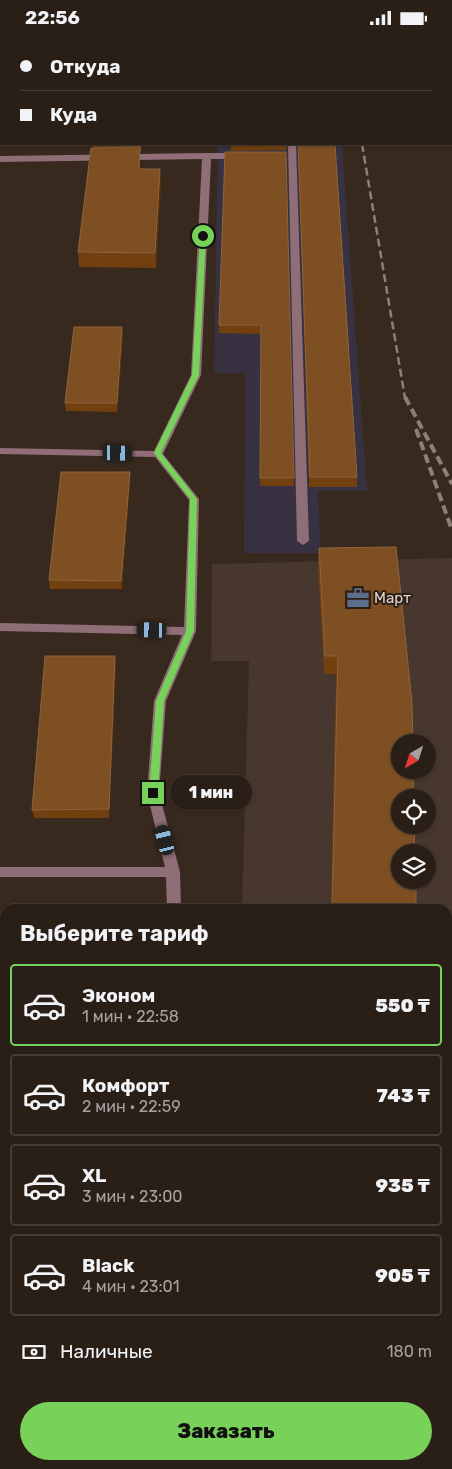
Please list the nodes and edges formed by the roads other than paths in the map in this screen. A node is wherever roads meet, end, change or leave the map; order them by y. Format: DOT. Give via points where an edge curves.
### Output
graph roads {
  1 [pos="292,145"];
  2 [pos="207,156"];
  3 [pos="245,156"];
  4 [pos="0,159"];
  5 [pos="0,451"];
  6 [pos="158,453"];
  7 [pos="303,541"];
  8 [pos="0,627"];
  9 [pos="190,631"];
  10 [pos="0,872"];
  11 [pos="172,872"];
  12 [pos="174,904"];
  1 -- 7 [label="lane" via="288,155"];
  2 -- 3 [label="lane"];
  2 -- 4 [label="lane"];
  2 -- 6 [label="lane" via="196,375"];
  5 -- 6 [label="lane"];
  6 -- 9 [label="lane" via="194,499"];
  8 -- 9 [label="lane"];
  9 -- 11 [label="lane" via="160,701 153,793"];
  10 -- 11 [label="lane"];
  11 -- 12 [label="lane"];
}
